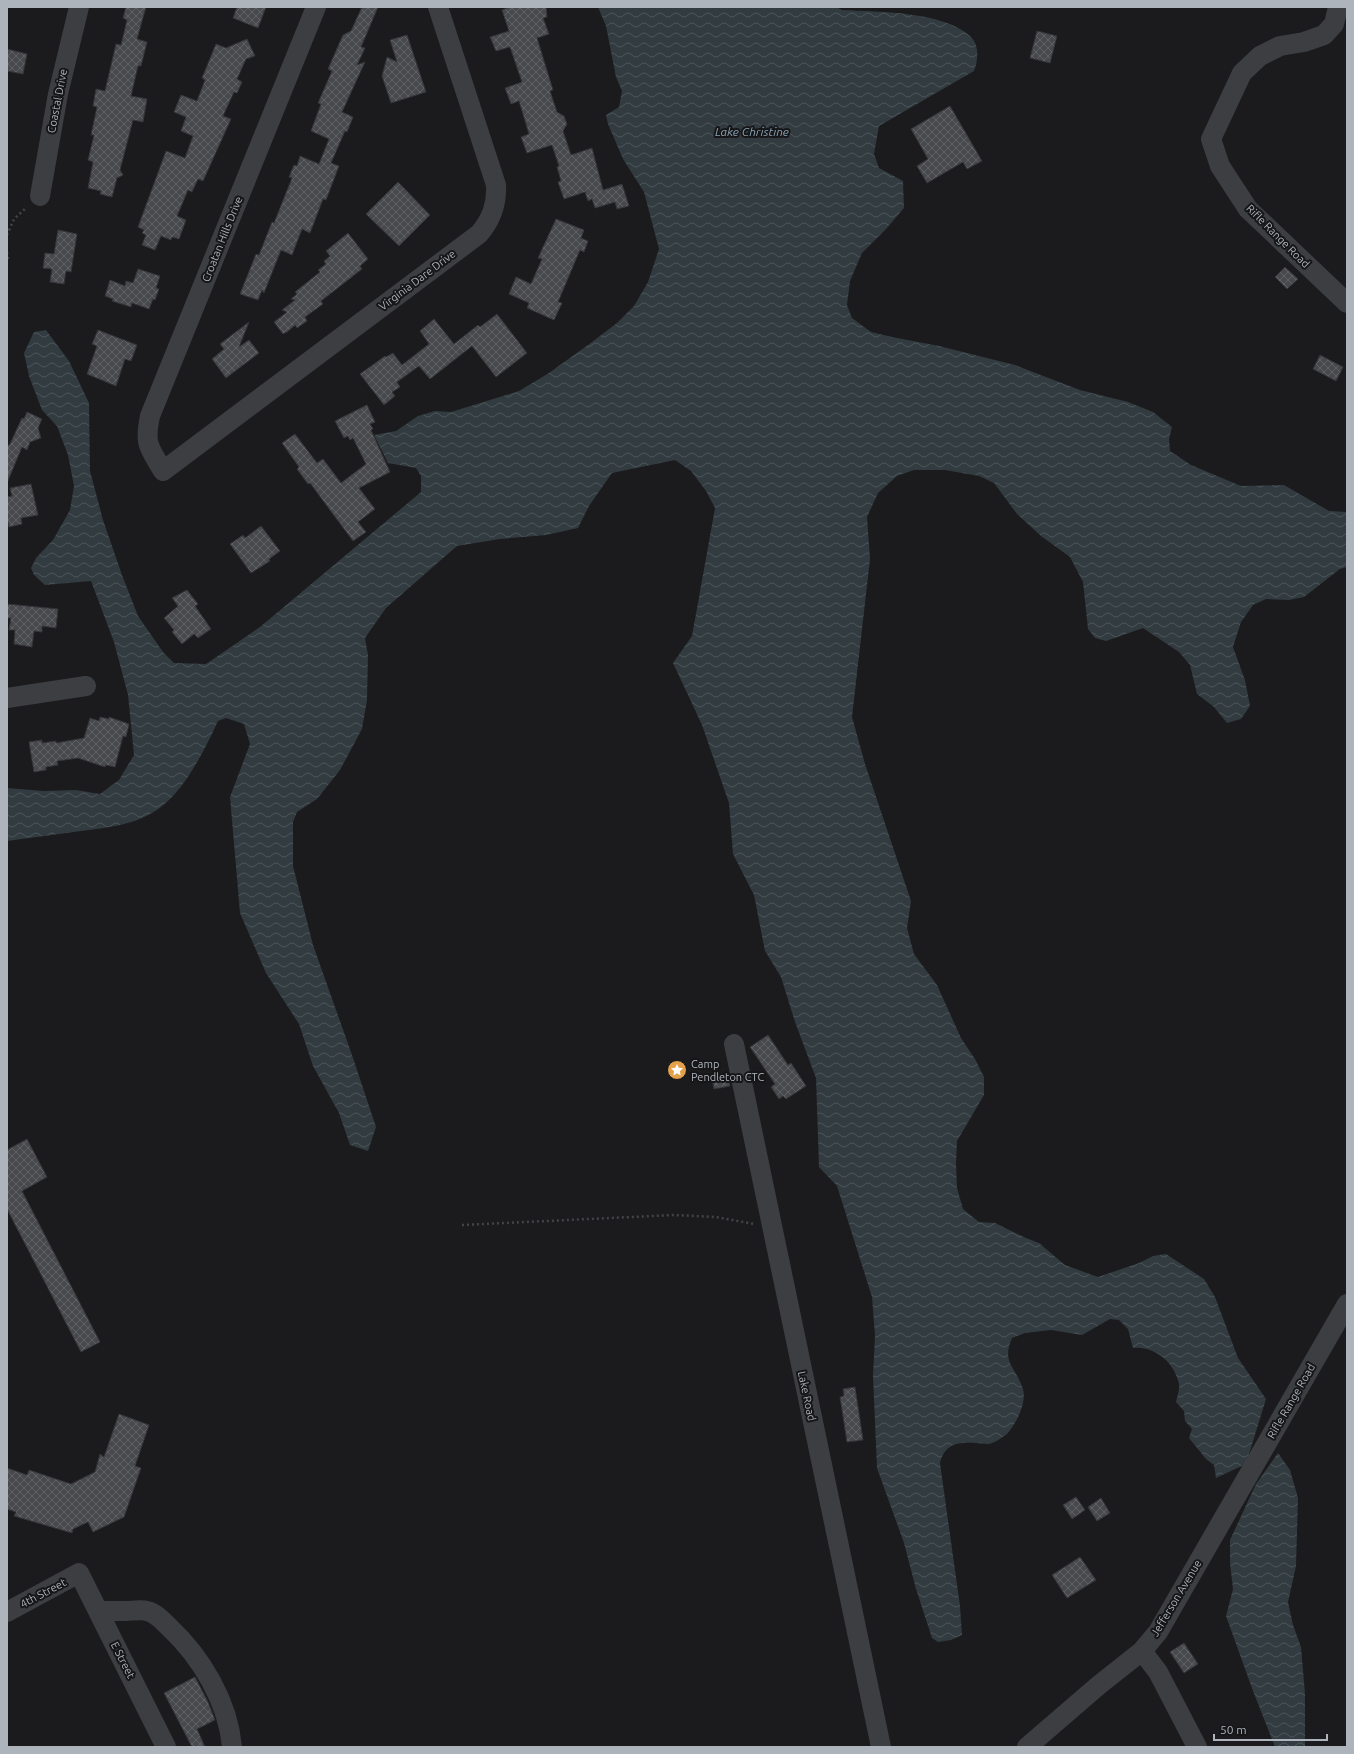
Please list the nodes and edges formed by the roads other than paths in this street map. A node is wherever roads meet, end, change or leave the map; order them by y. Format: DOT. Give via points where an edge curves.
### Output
graph roads {
  1 [pos="79,7"];
  2 [pos="316,7"];
  3 [pos="438,7"];
  4 [pos="1338,7"];
  5 [pos="40,196"];
  6 [pos="1347,303"];
  7 [pos="163,471"];
  8 [pos="86,686"];
  9 [pos="7,698"];
  10 [pos="734,1044"];
  11 [pos="1347,1304"];
  12 [pos="1235,1497"];
  13 [pos="79,1573"];
  14 [pos="98,1611"];
  15 [pos="7,1612"];
  16 [pos="1142,1651"];
  17 [pos="166,1747"];
  18 [pos="232,1747"];
  19 [pos="881,1747"];
  20 [pos="1026,1747"];
  21 [pos="1197,1747"];
  1 -- 5 [label="street, Coastal Drive" via="58,94"];
  2 -- 7 [label="street, Croatan Hills Drive" via="150,416 146,435 149,448"];
  3 -- 7 [label="street, Virginia Dare Drive" via="496,185 497,200 487,225"];
  4 -- 6 [label="street, Rifle Range Road" via="1334,24 1324,35 1280,46 1260,56 1242,73 1211,139 1220,166 1248,209"];
  8 -- 9 [label="street"];
  10 -- 19 [label="street, Lake Road"];
  11 -- 12 [label="street, Rifle Range Road"];
  12 -- 16 [label="street, Jefferson Avenue" via="1158,1632"];
  13 -- 14 [label="street, E Street"];
  13 -- 15 [label="street, 4th Street"];
  14 -- 17 [label="street, E Street"];
  14 -- 18 [label="street" via="147,1610 156,1614 176,1633 202,1665 214,1688 224,1710"];
  16 -- 20 [label="street, Jefferson Avenue"];
  16 -- 21 [label="street" via="1158,1672"];
}
